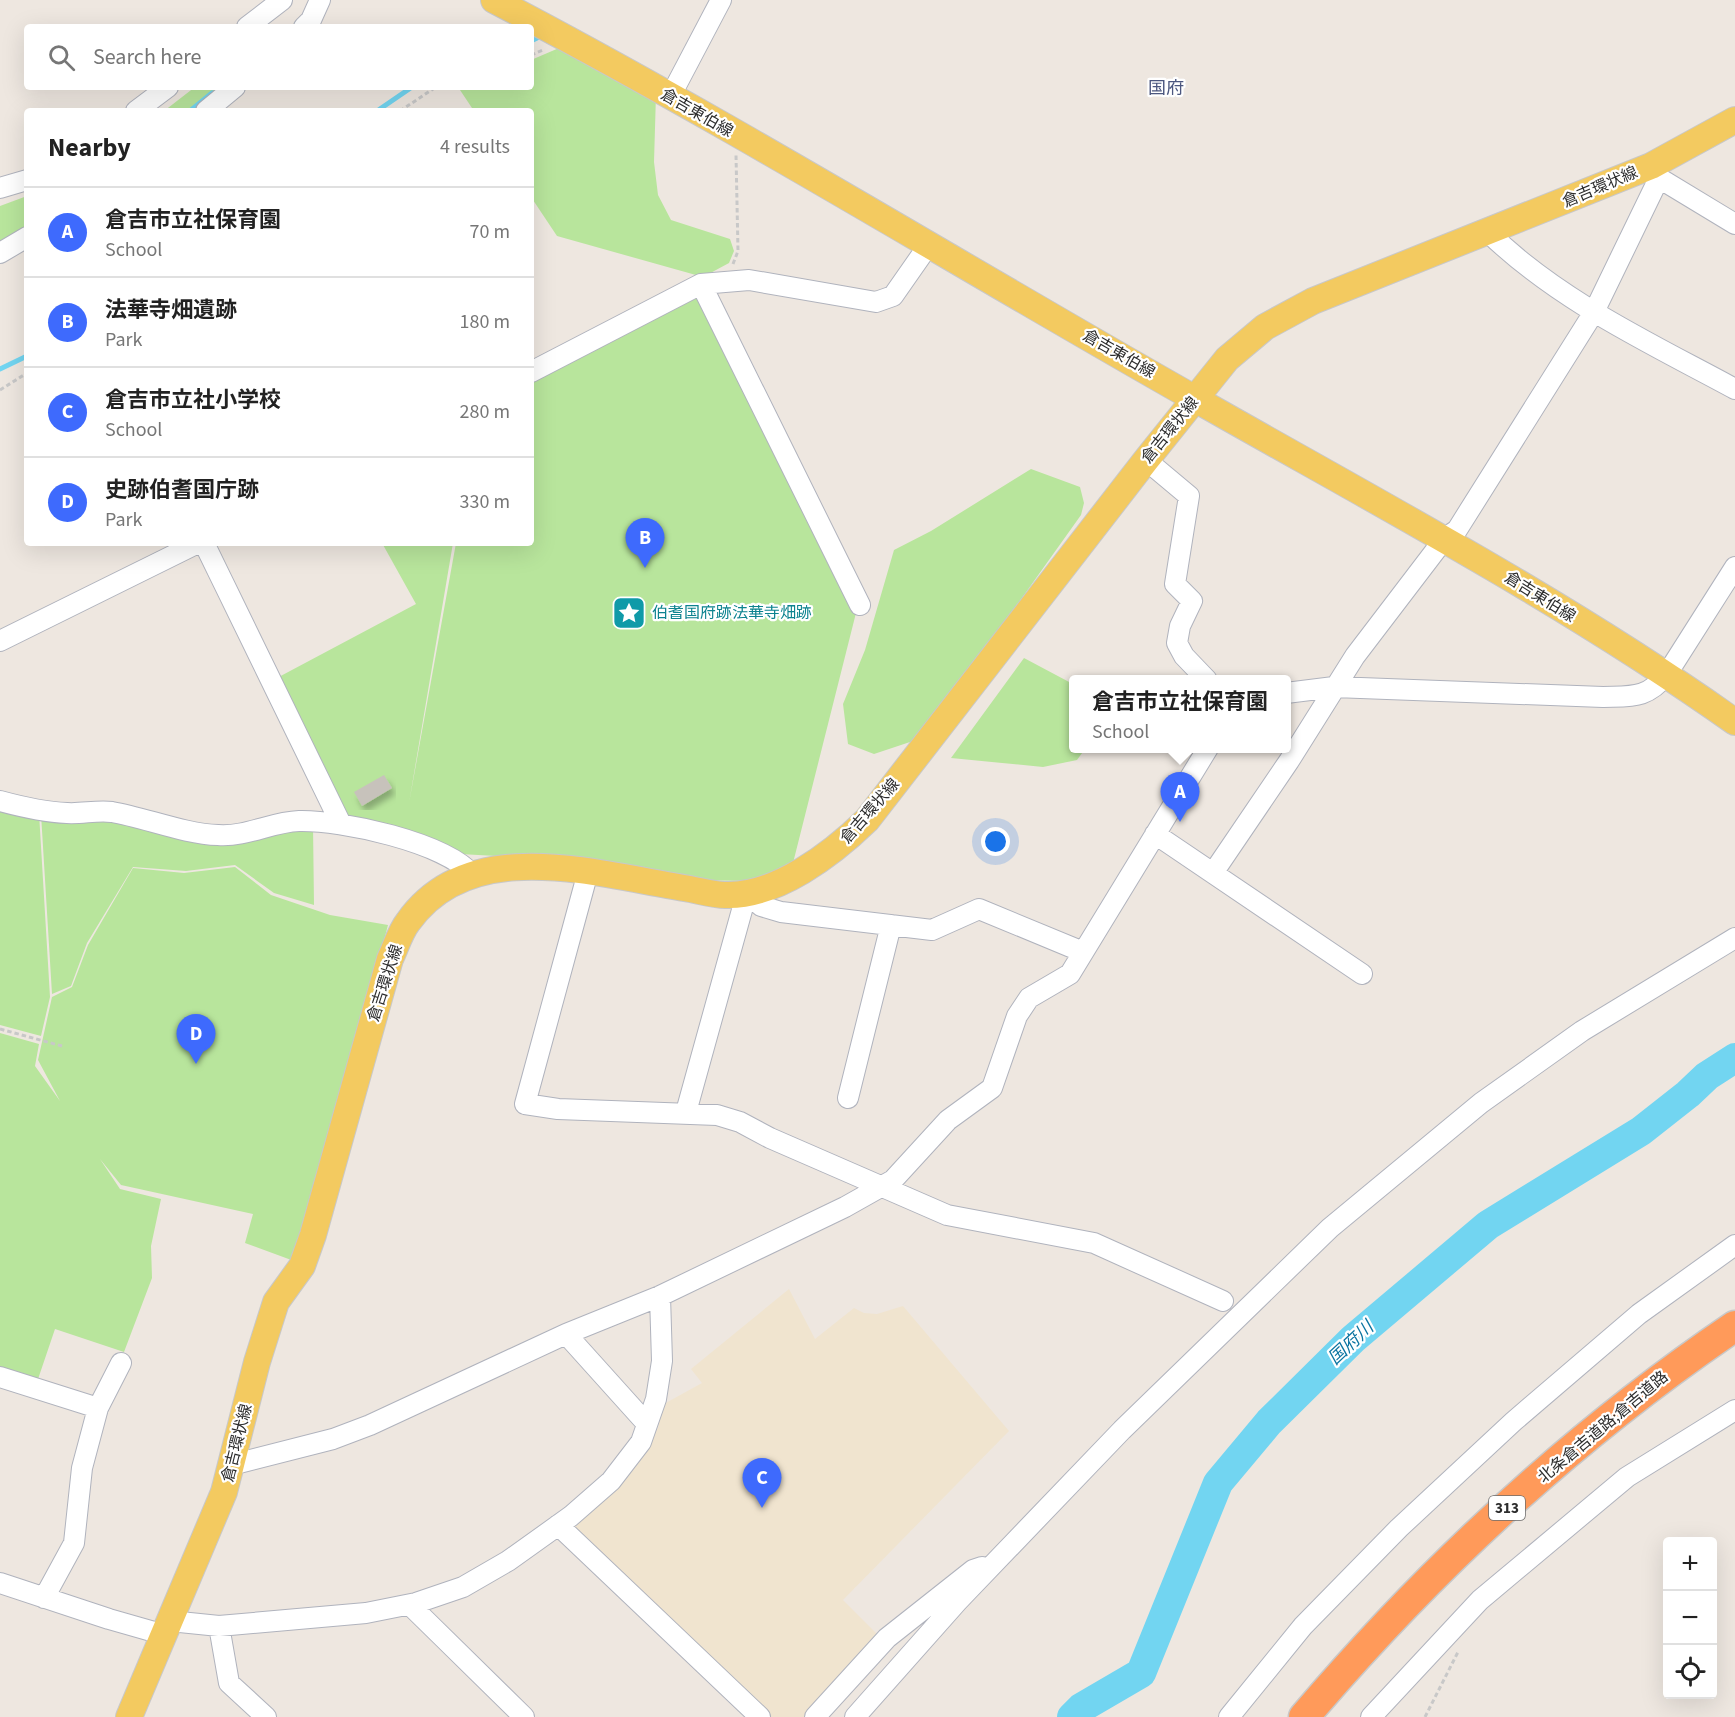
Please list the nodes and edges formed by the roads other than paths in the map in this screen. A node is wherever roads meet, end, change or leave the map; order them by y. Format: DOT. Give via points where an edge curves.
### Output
graph roads {
  1 [pos="282,0"];
  2 [pos="320,0"];
  3 [pos="494,0"];
  4 [pos="721,0"];
  5 [pos="251,24"];
  6 [pos="307,24"];
  7 [pos="164,90"];
  8 [pos="231,90"];
  9 [pos="670,97"];
  10 [pos="140,108"];
  11 [pos="210,108"];
  12 [pos="1735,120"];
  13 [pos="1655,172"];
  14 [pos="24,181"];
  15 [pos="0,188"];
  16 [pos="1735,224"];
  17 [pos="1489,233"];
  18 [pos="24,239"];
  19 [pos="930,243"];
  20 [pos="0,253"];
  21 [pos="701,284"];
  22 [pos="1594,312"];
  23 [pos="534,370"];
  24 [pos="1735,389"];
  25 [pos="1195,399"];
  26 [pos="1146,460"];
  27 [pos="1445,538"];
  28 [pos="192,546"];
  29 [pos="205,546"];
  30 [pos="1735,567"];
  31 [pos="860,605"];
  32 [pos="0,641"];
  33 [pos="1667,674"];
  34 [pos="1202,675"];
  35 [pos="1335,687"];
  36 [pos="1291,692"];
  37 [pos="1735,722"];
  38 [pos="1205,753"];
  39 [pos="0,801"];
  40 [pos="340,822"];
  41 [pos="1155,834"];
  42 [pos="1213,873"];
  43 [pos="473,875"];
  44 [pos="585,883"];
  45 [pos="747,892"];
  46 [pos="891,926"];
  47 [pos="1735,938"];
  48 [pos="1083,952"];
  49 [pos="1362,974"];
  50 [pos="848,1098"];
  51 [pos="686,1112"];
  52 [pos="883,1185"];
  53 [pos="1735,1245"];
  54 [pos="660,1296"];
  55 [pos="1223,1301"];
  56 [pos="1735,1326"];
  57 [pos="566,1334"];
  58 [pos="1735,1344"];
  59 [pos="121,1363"];
  60 [pos="0,1377"];
  61 [pos="98,1408"];
  62 [pos="1735,1410"];
  63 [pos="647,1424"];
  64 [pos="231,1465"];
  65 [pos="558,1525"];
  66 [pos="998,1560"];
  67 [pos="0,1583"];
  68 [pos="44,1598"];
  69 [pos="410,1605"];
  70 [pos="219,1626"];
  71 [pos="168,1628"];
  72 [pos="129,1717"];
  73 [pos="266,1717"];
  74 [pos="524,1717"];
  75 [pos="760,1717"];
  76 [pos="815,1717"];
  77 [pos="855,1717"];
  78 [pos="1229,1717"];
  79 [pos="1304,1717"];
  80 [pos="1324,1717"];
  81 [pos="1371,1717"];
  1 -- 5 [label="street"];
  2 -- 6 [label="street"];
  3 -- 9 [label="main road, 倉吉東伯線"];
  4 -- 9 [label="street"];
  7 -- 10 [label="street"];
  8 -- 11 [label="street"];
  9 -- 19 [label="main road, 倉吉東伯線"];
  12 -- 13 [label="main road, 倉吉環状線"];
  13 -- 16 [label="street"];
  13 -- 17 [label="main road, 倉吉環状線"];
  13 -- 22 [label="street"];
  14 -- 15 [label="street"];
  17 -- 22 [label="street" via="1549,282"];
  17 -- 25 [label="main road, 倉吉環状線" via="1313,301 1265,327 1227,360"];
  18 -- 20 [label="street"];
  19 -- 21 [label="street" via="893,296 876,302 749,280"];
  19 -- 25 [label="main road, 倉吉東伯線"];
  21 -- 23 [label="street"];
  21 -- 31 [label="street"];
  22 -- 24 [label="street"];
  22 -- 27 [label="street" via="1456,530"];
  25 -- 26 [label="main road, 倉吉環状線"];
  25 -- 27 [label="main road, 倉吉東伯線"];
  26 -- 34 [label="street" via="1190,496 1175,584 1192,601 1177,643"];
  26 -- 45 [label="main road, 倉吉環状線" via="867,820 835,851 781,882"];
  27 -- 33 [label="main road, 倉吉東伯線"];
  27 -- 35 [label="street"];
  28 -- 32 [label="street"];
  29 -- 40 [label="street"];
  30 -- 33 [label="street"];
  33 -- 35 [label="street" via="1642,696"];
  33 -- 37 [label="main road, 倉吉東伯線"];
  35 -- 36 [label="street"];
  35 -- 42 [label="street"];
  38 -- 41 [label="street"];
  39 -- 40 [label="street" via="33,810 109,811 217,836 245,834 296,821"];
  40 -- 43 [label="street" via="403,840 463,864"];
  41 -- 42 [label="street"];
  41 -- 48 [label="street"];
  42 -- 49 [label="street"];
  43 -- 45 [label="main road, 倉吉環状線" via="497,868 537,865 725,895"];
  43 -- 64 [label="main road, 倉吉環状線" via="444,886 427,901 408,922 390,959 313,1235 302,1266 276,1302"];
  44 -- 51 [label="street" via="525,1104 558,1109"];
  45 -- 46 [label="street" via="761,906 781,912"];
  45 -- 51 [label="street"];
  46 -- 48 [label="street" via="932,930 979,909"];
  46 -- 50 [label="street"];
  47 -- 66 [label="street" via="1582,1031 1509,1083 1330,1228 1122,1430"];
  48 -- 52 [label="street" via="1070,974 1029,998 1017,1016 992,1088 948,1120 893,1180"];
  51 -- 52 [label="street" via="740,1122"];
  52 -- 54 [label="street"];
  52 -- 55 [label="street" via="947,1215 1094,1243"];
  53 -- 78 [label="street" via="1639,1314 1514,1421 1399,1528 1303,1626"];
  54 -- 57 [label="street"];
  54 -- 63 [label="street" via="662,1361"];
  56 -- 79 [label="highway, 北条倉吉道路;倉吉道路 / 313" via="1595,1430 1457,1552 1358,1654"];
  57 -- 63 [label="street"];
  57 -- 64 [label="street" via="333,1439"];
  58 -- 80 [label="highway, 北条倉吉道路;倉吉道路 / 313" via="1604,1441 1468,1564 1375,1657"];
  59 -- 61 [label="street"];
  60 -- 61 [label="street"];
  61 -- 68 [label="street" via="82,1468 74,1543"];
  62 -- 81 [label="street" via="1627,1477 1480,1600"];
  63 -- 65 [label="street" via="641,1442 611,1481"];
  64 -- 71 [label="main road, 倉吉環状線" via="224,1492"];
  65 -- 69 [label="street" via="463,1587"];
  65 -- 75 [label="street"];
  66 -- 76 [label="street" via="973,1570 887,1638"];
  66 -- 77 [label="street"];
  67 -- 68 [label="street"];
  68 -- 71 [label="street"];
  69 -- 70 [label="street" via="366,1613"];
  69 -- 74 [label="street"];
  70 -- 71 [label="street"];
  70 -- 73 [label="street" via="229,1683"];
  71 -- 72 [label="main road, 倉吉環状線"];
}
